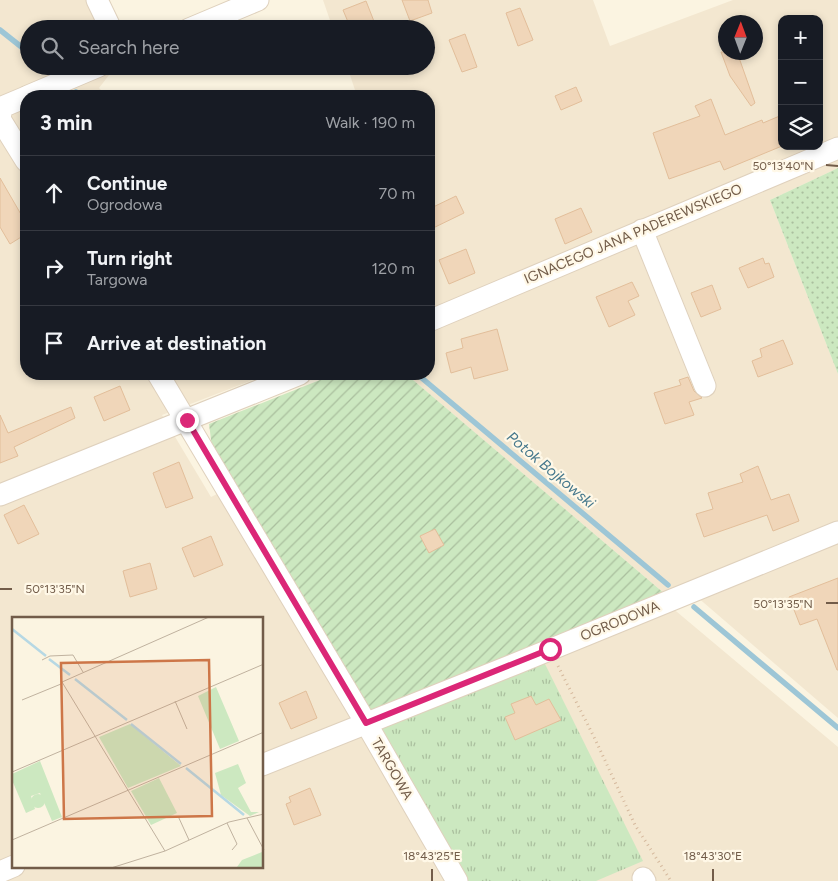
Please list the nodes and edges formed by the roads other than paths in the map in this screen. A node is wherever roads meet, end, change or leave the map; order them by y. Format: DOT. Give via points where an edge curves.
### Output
graph roads {
  1 [pos="97,0"];
  2 [pos="258,0"];
  3 [pos="106,20"];
  4 [pos="210,20"];
  5 [pos="79,75"];
  6 [pos="43,90"];
  7 [pos="20,102"];
  8 [pos="1,115"];
  9 [pos="838,148"];
  10 [pos="20,150"];
  11 [pos="642,230"];
  12 [pos="435,318"];
  13 [pos="162,380"];
  14 [pos="285,380"];
  15 [pos="705,386"];
  16 [pos="187,420"];
  17 [pos="0,495"];
  18 [pos="838,532"];
  19 [pos="366,723"];
  20 [pos="264,763"];
  21 [pos="12,867"];
  22 [pos="0,872"];
  23 [pos="457,881"];
  1 -- 3 [label="street"];
  2 -- 4 [label="street"];
  5 -- 6 [label="street"];
  7 -- 8 [label="street"];
  8 -- 10 [label="street"];
  9 -- 11 [label="street, IGNACEGO JANA PADEREWSKIEGO"];
  11 -- 12 [label="street, IGNACEGO JANA PADEREWSKIEGO"];
  11 -- 15 [label="street"];
  13 -- 16 [label="street, TARGOWA"];
  14 -- 16 [label="street"];
  16 -- 17 [label="street"];
  16 -- 19 [label="street, TARGOWA"];
  18 -- 19 [label="street, OGRODOWA"];
  19 -- 20 [label="street, OGRODOWA"];
  19 -- 23 [label="street, TARGOWA"];
  21 -- 22 [label="street"];
}
